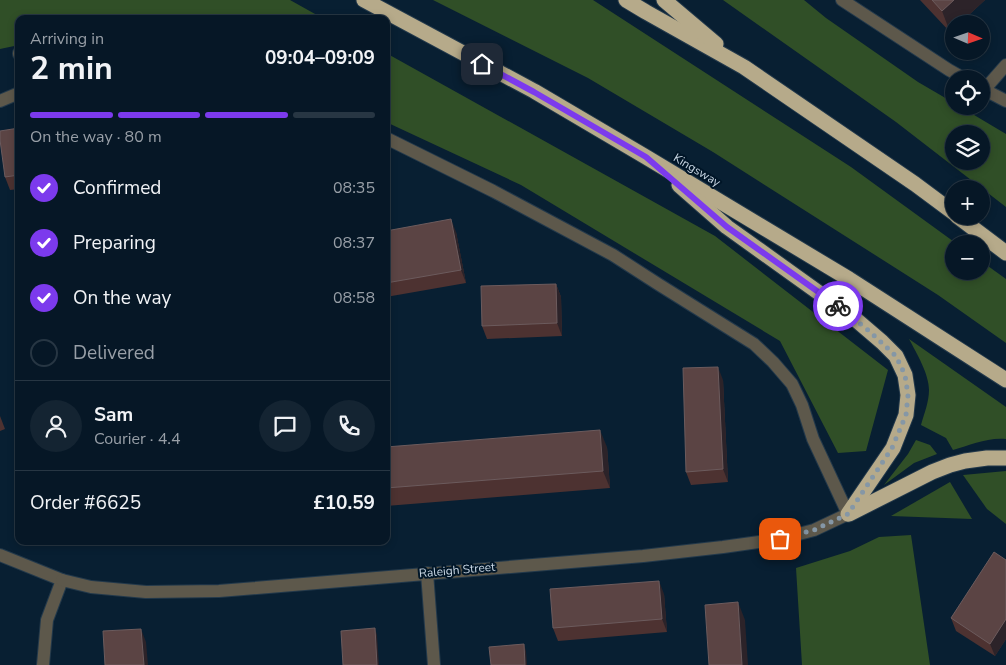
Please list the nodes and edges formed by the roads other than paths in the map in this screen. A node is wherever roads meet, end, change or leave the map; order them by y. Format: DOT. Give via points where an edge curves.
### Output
graph roads {
  1 [pos="364,0"];
  2 [pos="626,0"];
  3 [pos="664,0"];
  4 [pos="842,0"];
  5 [pos="1006,65"];
  6 [pos="744,67"];
  7 [pos="949,70"];
  8 [pos="990,82"];
  9 [pos="990,93"];
  10 [pos="15,96"];
  11 [pos="1006,101"];
  12 [pos="0,102"];
  13 [pos="390,140"];
  14 [pos="646,157"];
  15 [pos="945,207"];
  16 [pos="970,225"];
  17 [pos="1006,253"];
  18 [pos="1006,380"];
  19 [pos="1006,458"];
  20 [pos="848,514"];
  21 [pos="0,555"];
  22 [pos="427,573"];
  23 [pos="62,580"];
  24 [pos="43,665"];
  25 [pos="434,665"];
  1 -- 14 [label="highway, Kingsway"];
  2 -- 6 [label="highway"];
  3 -- 6 [label="highway"];
  4 -- 7 [label="street"];
  5 -- 8 [label="street"];
  6 -- 15 [label="highway"];
  9 -- 11 [label="street"];
  10 -- 12 [label="street"];
  13 -- 20 [label="street" via="613,255 754,344 792,384"];
  14 -- 18 [label="highway, Kingsway" via="849,279"];
  14 -- 20 [label="highway" via="727,227 854,318 896,356 905,375 906,415 892,448"];
  16 -- 17 [label="highway"];
  19 -- 20 [label="highway" via="950,465"];
  20 -- 22 [label="street, Raleigh Street" via="814,530 723,548"];
  21 -- 23 [label="street, Raleigh Street"];
  22 -- 23 [label="street, Raleigh Street" via="219,591 155,592 91,587"];
  22 -- 25 [label="street"];
  23 -- 24 [label="street" via="47,620"];
}
